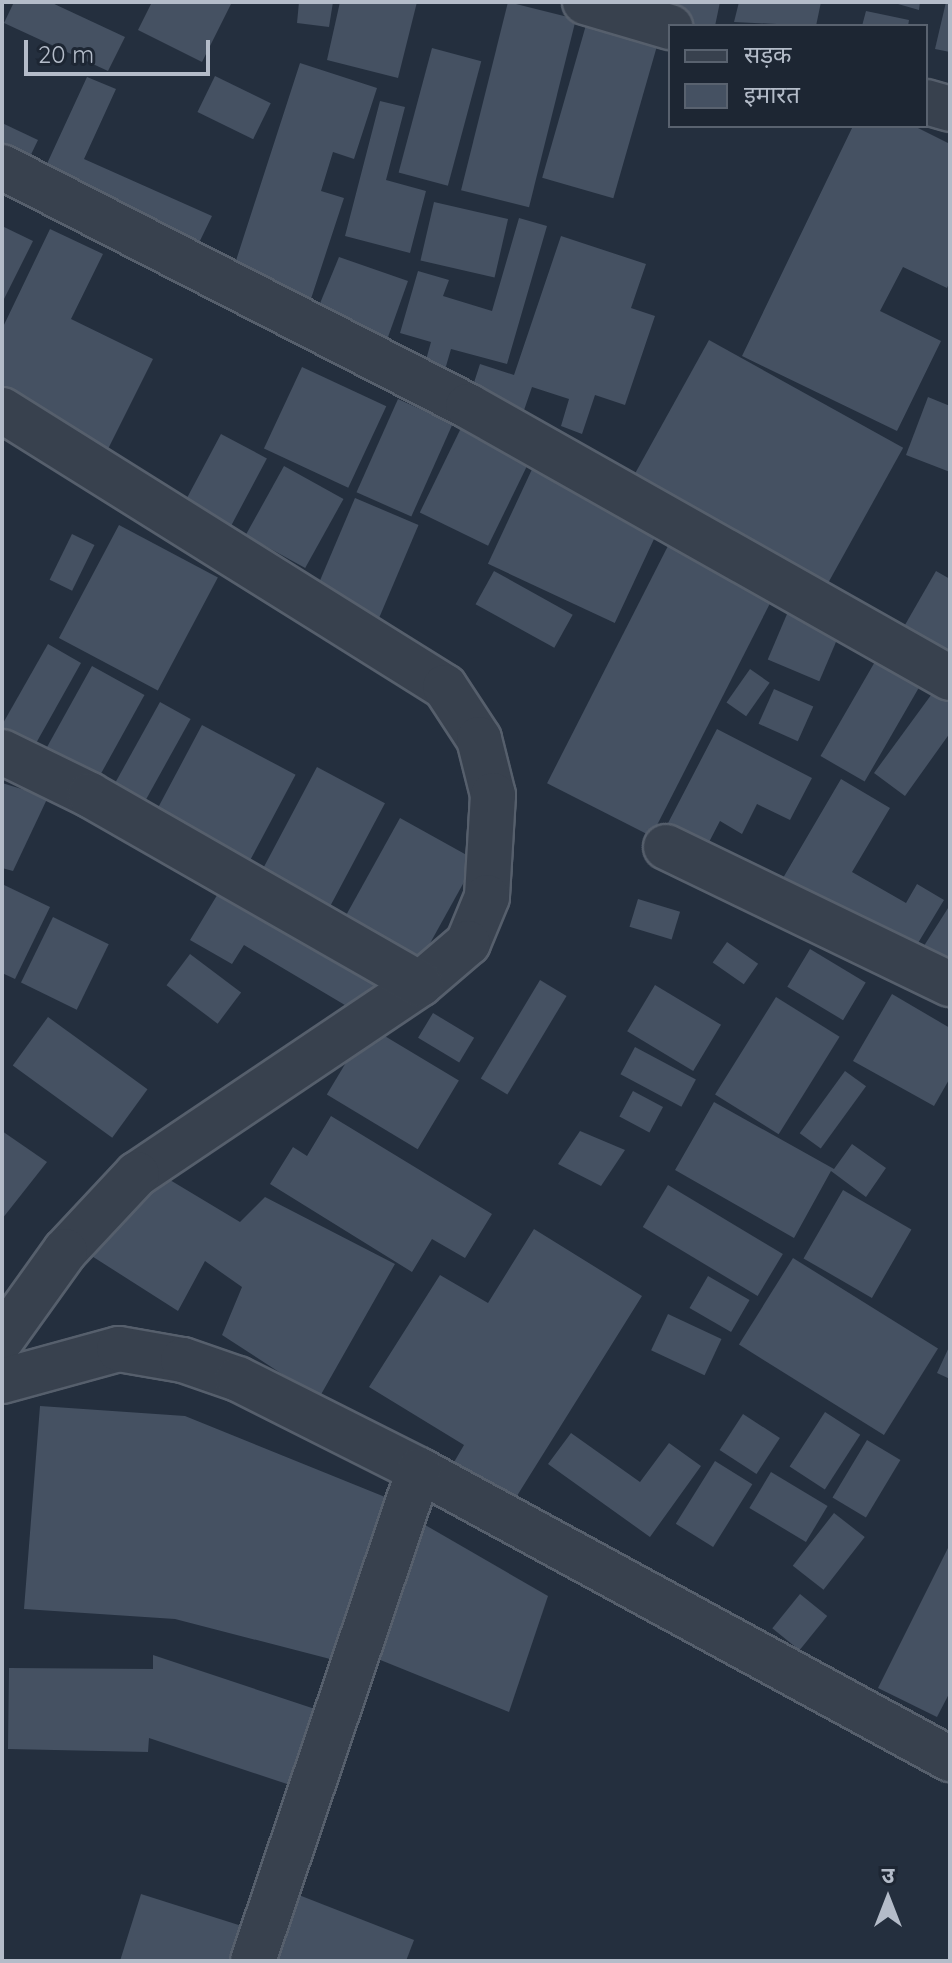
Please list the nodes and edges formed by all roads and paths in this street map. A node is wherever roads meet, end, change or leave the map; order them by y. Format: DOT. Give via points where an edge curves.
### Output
graph roads {
  1 [pos="585,2"];
  2 [pos="668,26"];
  3 [pos="928,103"];
  4 [pos="950,109"];
  5 [pos="2,167"];
  6 [pos="2,410"];
  7 [pos="950,678"];
  8 [pos="2,752"];
  9 [pos="666,847"];
  10 [pos="420,984"];
  11 [pos="950,984"];
  12 [pos="2,1339"];
  13 [pos="2,1381"];
  14 [pos="419,1470"];
  15 [pos="950,1759"];
  16 [pos="253,1961"];
  1 -- 2 [label="street"];
  3 -- 4 [label="street"];
  5 -- 7 [label="street" via="468,406"];
  6 -- 10 [label="street" via="445,687 479,739 493,795 487,897 468,943"];
  8 -- 10 [label="street" via="90,795"];
  9 -- 11 [label="street"];
  10 -- 12 [label="street" via="137,1174 65,1251"];
  13 -- 14 [label="street" via="119,1349 148,1352 238,1379"];
  14 -- 15 [label="street"];
  14 -- 16 [label="street"];
}
